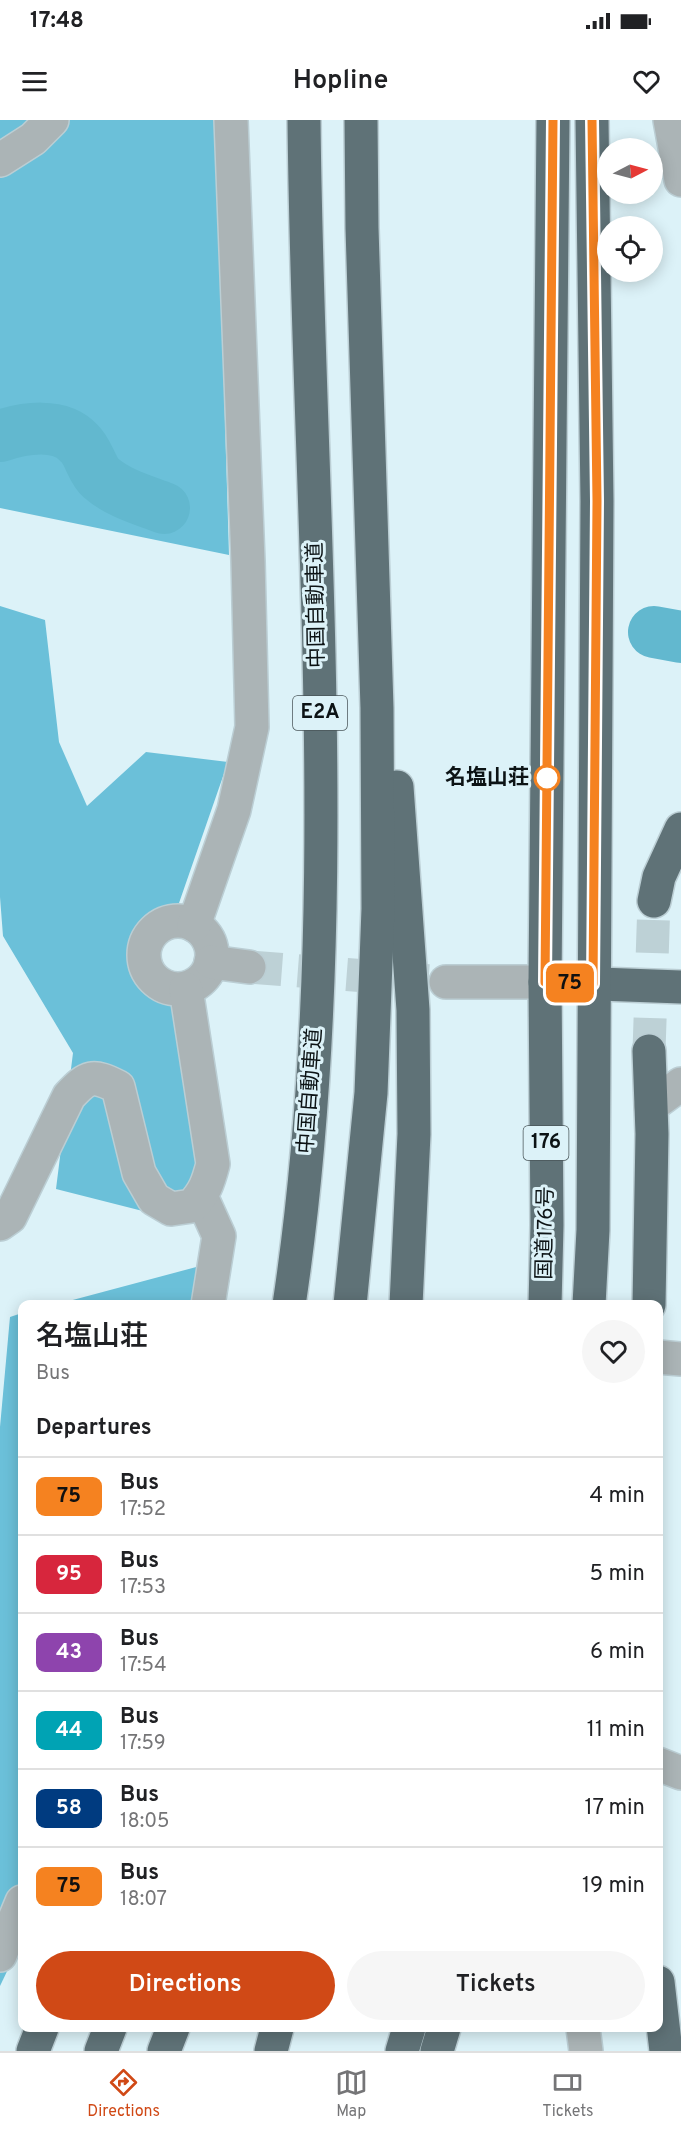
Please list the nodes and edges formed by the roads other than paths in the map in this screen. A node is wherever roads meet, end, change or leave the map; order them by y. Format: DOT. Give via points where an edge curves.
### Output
graph roads {
  1 [pos="52,120"];
  2 [pos="231,120"];
  3 [pos="304,120"];
  4 [pos="361,120"];
  5 [pos="553,120"];
  6 [pos="592,120"];
  7 [pos="670,120"];
  8 [pos="0,160"];
  9 [pos="681,180"];
  10 [pos="369,453"];
  11 [pos="681,829"];
  12 [pos="654,901"];
  13 [pos="194,925"];
  14 [pos="212,962"];
  15 [pos="249,967"];
  16 [pos="446,982"];
  17 [pos="545,982"];
  18 [pos="593,984"];
  19 [pos="681,987"];
  20 [pos="186,989"];
  21 [pos="649,1051"];
  22 [pos="681,1084"];
  23 [pos="651,1106"];
  24 [pos="201,1196"];
  25 [pos="0,1224"];
  26 [pos="209,1300"];
  27 [pos="289,1300"];
  28 [pos="350,1300"];
  29 [pos="406,1300"];
  30 [pos="545,1300"];
  31 [pos="589,1300"];
  32 [pos="649,1300"];
  33 [pos="663,1357"];
  34 [pos="681,1359"];
  35 [pos="663,1766"];
  36 [pos="681,1773"];
  37 [pos="18,1912"];
  38 [pos="0,1955"];
  39 [pos="663,2025"];
  40 [pos="40,2032"];
  41 [pos="108,2032"];
  42 [pos="171,2032"];
  43 [pos="276,2032"];
  44 [pos="408,2032"];
  45 [pos="443,2032"];
  46 [pos="584,2032"];
  47 [pos="33,2051"];
  48 [pos="101,2051"];
  49 [pos="164,2051"];
  50 [pos="271,2051"];
  51 [pos="402,2051"];
  52 [pos="438,2051"];
  53 [pos="586,2051"];
  54 [pos="666,2051"];
  1 -- 8 [label="street" via="33,139"];
  2 -- 13 [label="street" via="252,728 234,810"];
  3 -- 27 [label="highway, 中国自動車道 / E2A" via="319,685 320,902 314,1080"];
  4 -- 10 [label="highway, E2A"];
  5 -- 17 [label="highway, 国道176号 / 176"];
  6 -- 18 [label="highway, 176" via="597,501"];
  7 -- 9 [label="street"];
  10 -- 28 [label="highway, E2A" via="378,909 371,1093"];
  10 -- 29 [label="highway" via="413,1010 414,1134"];
  11 -- 12 [label="highway" via="659,877"];
  13 -- 14 [label="street" via="211,944"];
  13 -- 20 [label="street" via="165,923 155,929 144,949 147,971 155,981 175,990"];
  14 -- 15 [label="street"];
  14 -- 20 [label="street" via="205,977"];
  16 -- 17 [label="street"];
  17 -- 18 [label="highway"];
  17 -- 30 [label="highway, 国道176号 / 176"];
  18 -- 19 [label="highway"];
  18 -- 31 [label="highway, 176"];
  20 -- 24 [label="street" via="213,1164"];
  21 -- 23 [label="highway"];
  22 -- 23 [label="street"];
  23 -- 32 [label="highway"];
  24 -- 25 [label="street" via="192,1206 171,1209 154,1199 139,1173 118,1087 101,1078 85,1080 69,1096 10,1217"];
  24 -- 26 [label="street" via="219,1236"];
  33 -- 34 [label="street"];
  35 -- 36 [label="street"];
  37 -- 38 [label="street"];
  39 -- 54 [label="highway"];
  40 -- 47 [label="highway"];
  41 -- 48 [label="highway"];
  42 -- 49 [label="highway"];
  43 -- 50 [label="highway"];
  44 -- 51 [label="highway"];
  45 -- 52 [label="highway"];
  46 -- 53 [label="street"];
}
